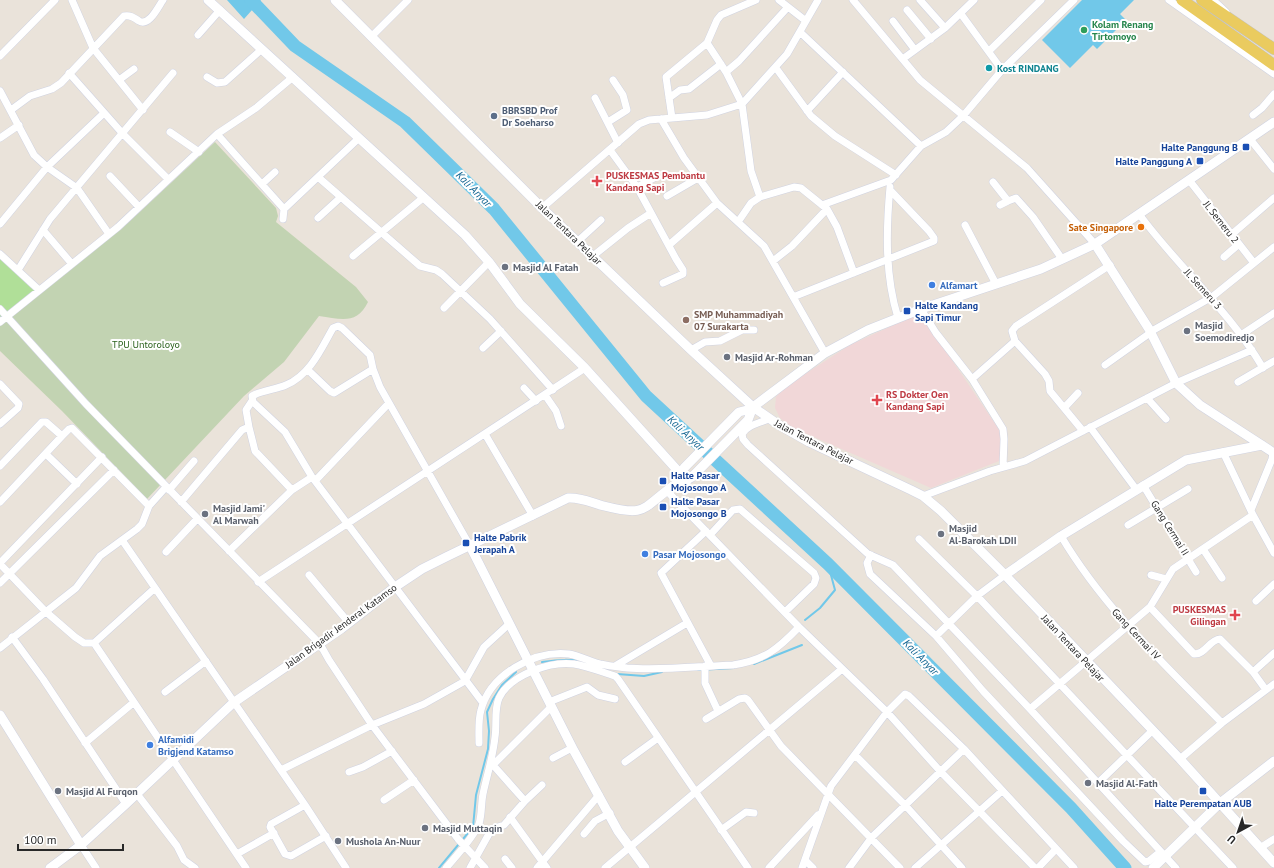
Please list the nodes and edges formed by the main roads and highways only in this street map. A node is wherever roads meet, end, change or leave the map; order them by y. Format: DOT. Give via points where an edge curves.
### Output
graph roads {
  1 [pos="208,0"];
  2 [pos="335,0"];
  3 [pos="1182,0"];
  4 [pos="1202,0"];
  5 [pos="1259,39"];
  6 [pos="1274,49"];
  7 [pos="1249,52"];
  8 [pos="1274,65"];
  9 [pos="1274,122"];
  10 [pos="1095,244"];
  11 [pos="752,408"];
  12 [pos="1262,445"];
  13 [pos="1274,452"];
  14 [pos="682,471"];
  15 [pos="689,479"];
  16 [pos="674,485"];
  17 [pos="470,546"];
  18 [pos="1005,575"];
  19 [pos="0,714"];
  20 [pos="1274,762"];
  21 [pos="1220,803"];
  22 [pos="81,845"];
  23 [pos="1274,863"];
  24 [pos="1155,866"];
  25 [pos="50,868"];
  26 [pos="645,868"];
  1 -- 14 [label="main road" via="465,235 520,304 585,368"];
  2 -- 11 [label="main road, Jalan Tentara Pelajar" via="542,208"];
  3 -- 7 [label="main road"];
  4 -- 5 [label="main road"];
  5 -- 6 [label="main road"];
  5 -- 7 [label="main road"];
  7 -- 8 [label="main road"];
  9 -- 10 [label="main road"];
  10 -- 11 [label="main road" via="1062,259 861,333 825,353"];
  10 -- 12 [label="main road" via="1150,332 1176,384 1200,405"];
  11 -- 14 [label="main road" via="740,412"];
  11 -- 15 [label="main road" via="748,420"];
  11 -- 18 [label="main road, Jalan Tentara Pelajar" via="809,442 923,496 950,519"];
  12 -- 13 [label="main road"];
  12 -- 18 [label="main road" via="1186,460 1061,536"];
  14 -- 15 [label="main road"];
  14 -- 16 [label="main road"];
  15 -- 16 [label="main road"];
  16 -- 17 [label="main road, Jalan Brigadir Jenderal Katamso" via="643,510 621,510 568,498"];
  17 -- 22 [label="main road, Jalan Brigadir Jenderal Katamso" via="422,569 234,703"];
  17 -- 26 [label="main road" via="572,748 618,831"];
  18 -- 21 [label="main road, Jalan Tentara Pelajar"];
  19 -- 22 [label="main road"];
  20 -- 21 [label="main road"];
  21 -- 23 [label="main road, Jalan Tentara Pelajar"];
  21 -- 24 [label="main road" via="1163,854"];
  22 -- 25 [label="main road, Jalan Brigadir Jenderal Katamso"];
}
